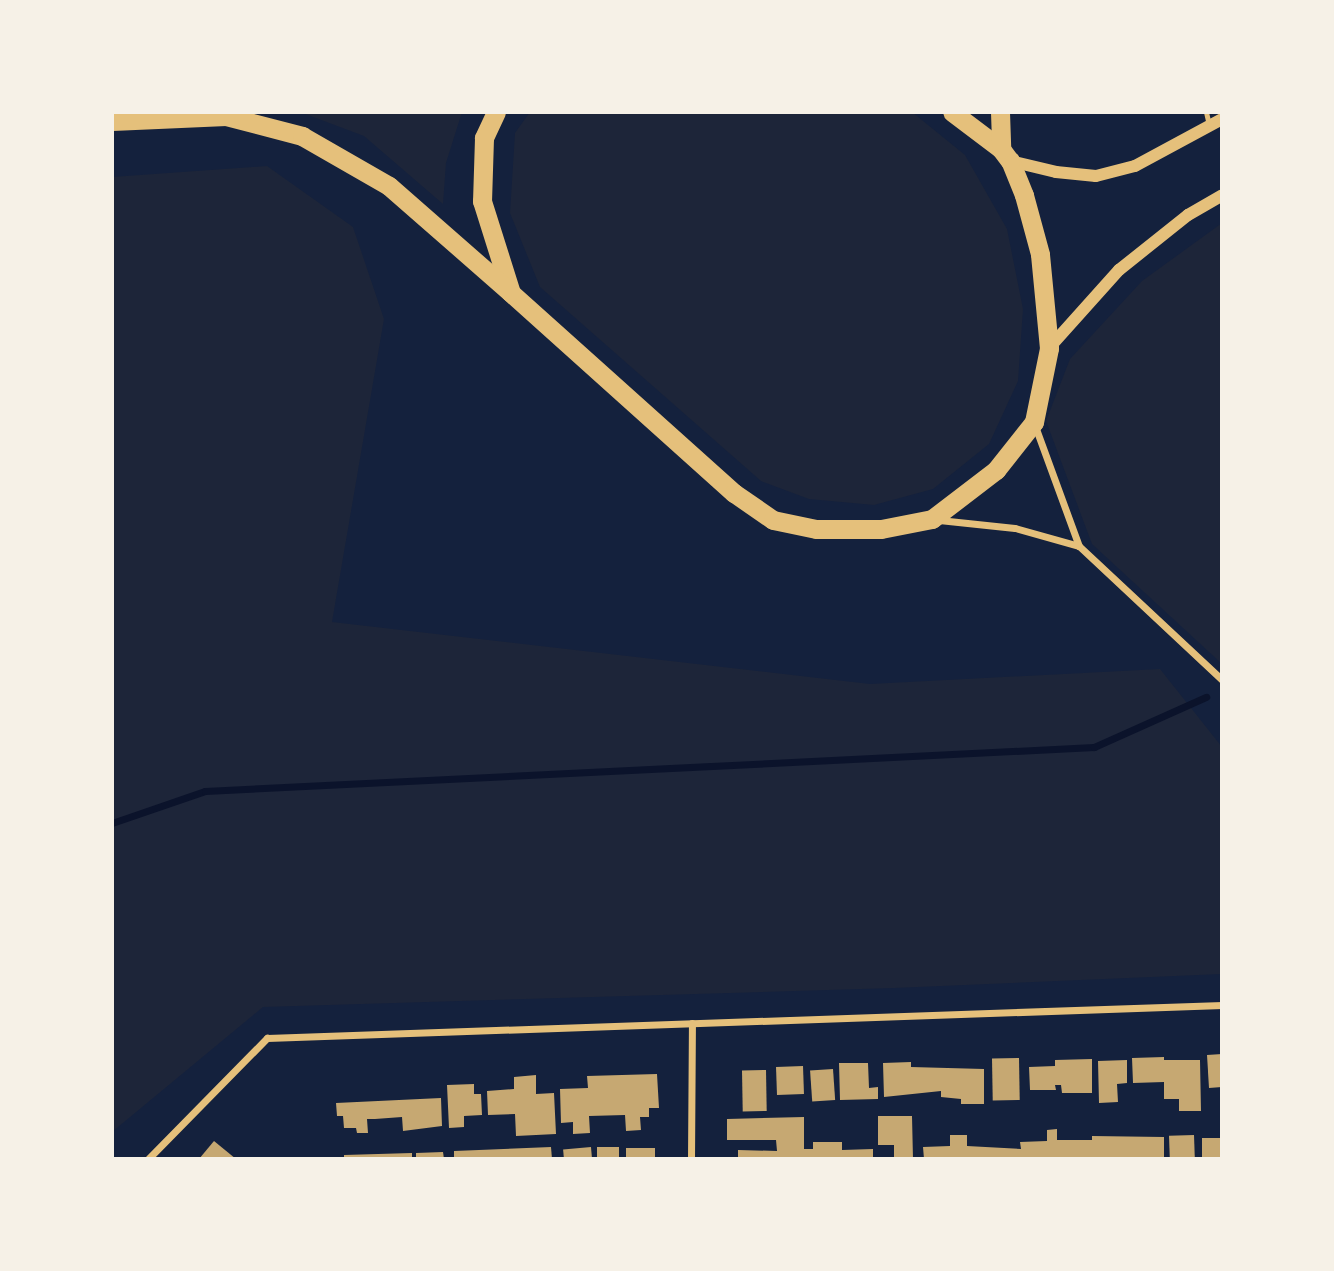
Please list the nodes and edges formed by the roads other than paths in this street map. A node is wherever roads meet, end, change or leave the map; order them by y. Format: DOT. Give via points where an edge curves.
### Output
graph roads {
  1 [pos="496,112"];
  2 [pos="952,112"];
  3 [pos="1000,112"];
  4 [pos="1208,118"];
  5 [pos="1222,119"];
  6 [pos="112,121"];
  7 [pos="1006,155"];
  8 [pos="1222,195"];
  9 [pos="511,293"];
  10 [pos="1049,348"];
  11 [pos="1034,422"];
  12 [pos="932,519"];
  13 [pos="1079,546"];
  14 [pos="1222,680"];
  15 [pos="1222,1005"];
  16 [pos="692,1023"];
  17 [pos="148,1159"];
  18 [pos="691,1159"];
  1 -- 9 [label="highway" via="484,138 482,201"];
  2 -- 7 [label="highway"];
  3 -- 7 [label="highway"];
  4 -- 5 [label="street"];
  4 -- 7 [label="street" via="1135,166 1096,176 1056,172"];
  6 -- 9 [label="highway" via="226,116 302,136 389,186"];
  7 -- 10 [label="highway" via="1024,195 1040,254"];
  8 -- 10 [label="street" via="1188,215 1119,270"];
  9 -- 12 [label="highway" via="734,493 774,520 816,529 881,529"];
  10 -- 11 [label="highway"];
  11 -- 12 [label="highway" via="996,470"];
  11 -- 13 [label="street"];
  12 -- 13 [label="street" via="1015,528"];
  13 -- 14 [label="street"];
  15 -- 16 [label="street"];
  16 -- 17 [label="street" via="267,1038"];
  16 -- 18 [label="street"];
}
